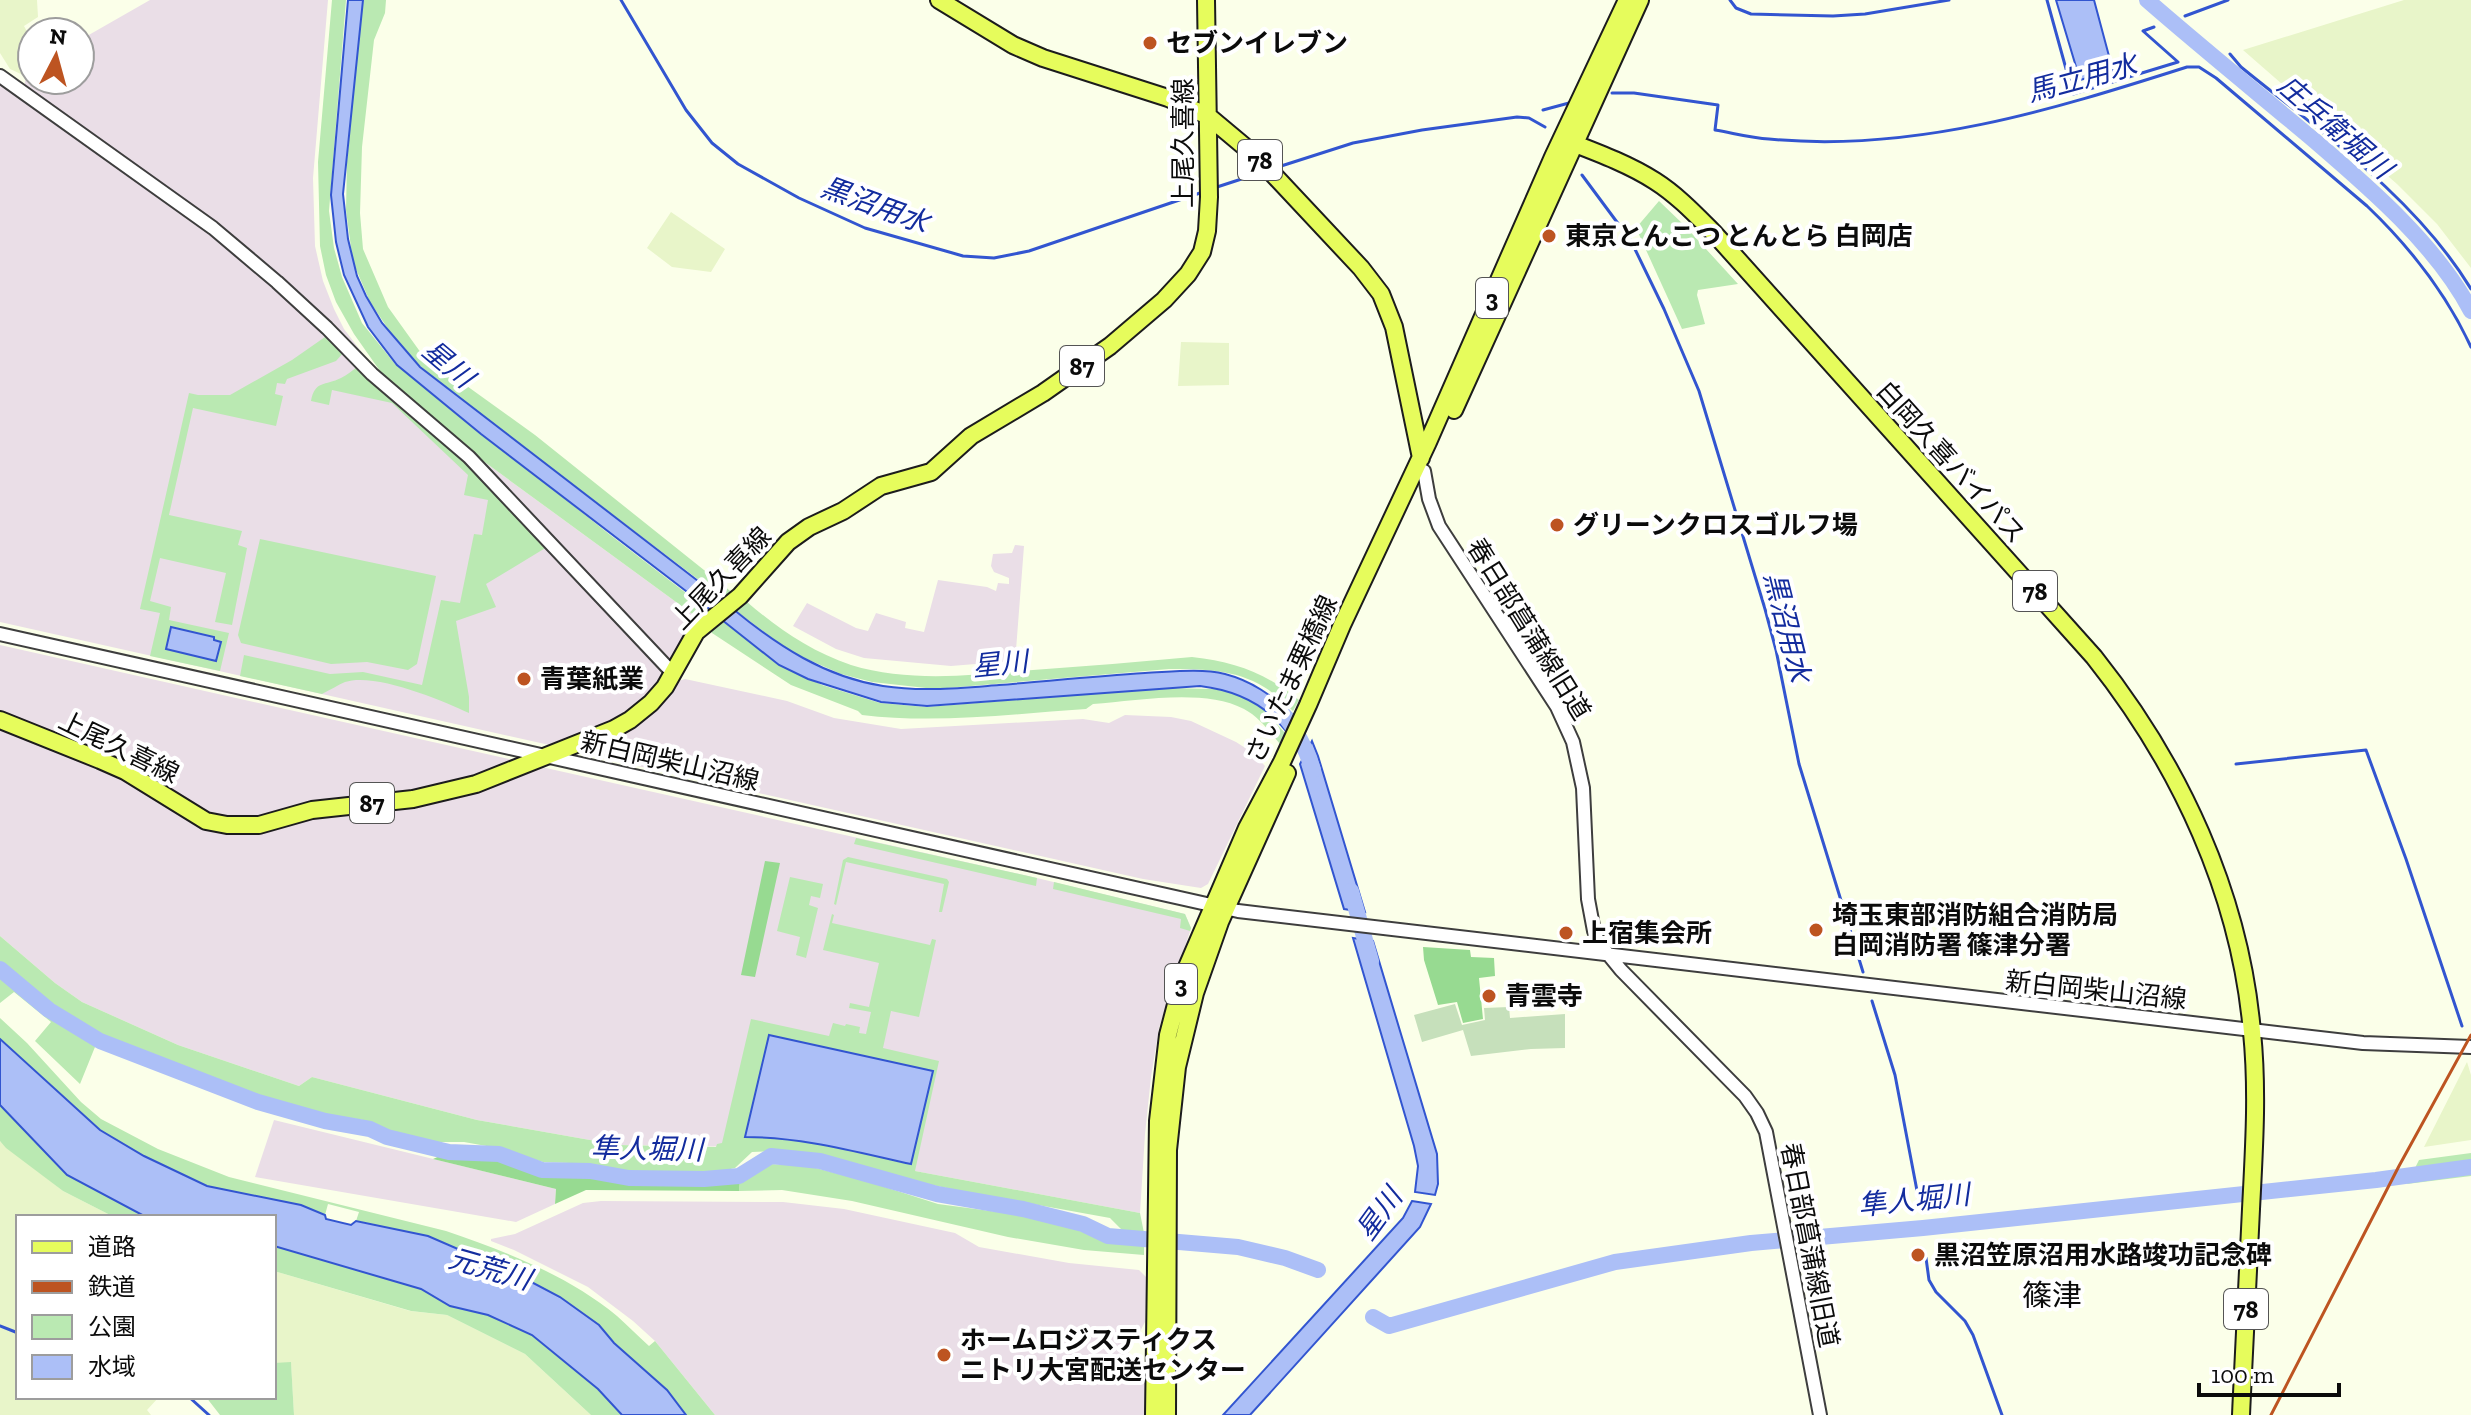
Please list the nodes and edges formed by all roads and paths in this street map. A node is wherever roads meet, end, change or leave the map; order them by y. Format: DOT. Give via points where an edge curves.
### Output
graph roads {
  1 [pos="939,0"];
  2 [pos="1206,0"];
  3 [pos="1627,0"];
  4 [pos="1640,0"];
  5 [pos="0,76"];
  6 [pos="1208,116"];
  7 [pos="1569,141"];
  8 [pos="1422,464"];
  9 [pos="0,634"];
  10 [pos="673,670"];
  11 [pos="0,720"];
  12 [pos="547,756"];
  13 [pos="1218,907"];
  14 [pos="1606,954"];
  15 [pos="2252,1030"];
  16 [pos="2471,1047"];
  17 [pos="1161,1249"];
  18 [pos="1154,1415"];
  19 [pos="1167,1415"];
  20 [pos="1820,1415"];
  21 [pos="2241,1415"];
  1 -- 6 [label="main road, 78" via="1043,58"];
  2 -- 6 [label="main road, 上尾久喜線 / 87"];
  3 -- 7 [label="main road, さいたま栗橋線 / 3"];
  4 -- 7 [label="main road, さいたま栗橋線 / 3"];
  5 -- 10 [label="street" via="213,228 277,282 469,457"];
  6 -- 8 [label="main road, 78" via="1257,157 1381,294 1394,327"];
  6 -- 10 [label="main road, 上尾久喜線 / 87" via="1205,243 1179,285 1110,346 971,436 931,472 881,486 788,542 740,596 696,632"];
  7 -- 8 [label="main road, さいたま栗橋線 / 3"];
  7 -- 15 [label="main road, 白岡久喜バイパス / 78" via="1654,181 1697,216 2113,681 2159,750 2207,848 2231,920"];
  8 -- 13 [label="main road, さいたま栗橋線 / 3"];
  8 -- 14 [label="street, 春日部菖蒲線旧道" via="1439,526 1557,707 1573,742 1583,788 1590,916"];
  9 -- 12 [label="street, 新白岡柴山沼線"];
  10 -- 12 [label="main road, 上尾久喜線 / 87" via="665,687 630,720"];
  11 -- 12 [label="main road, 上尾久喜線 / 87" via="125,771 206,821 227,825 259,825 312,810 413,799 476,784"];
  12 -- 13 [label="street, 新白岡柴山沼線"];
  13 -- 14 [label="street, 新白岡柴山沼線"];
  13 -- 17 [label="main road, さいたま栗橋線 / 3" via="1177,1067"];
  14 -- 15 [label="street, 新白岡柴山沼線"];
  14 -- 20 [label="street, 春日部菖蒲線旧道" via="1757,1113 1771,1151"];
  15 -- 16 [label="street, 新白岡柴山沼線" via="2363,1043"];
  15 -- 21 [label="main road, 白岡久喜バイパス / 78" via="2256,1107"];
  17 -- 18 [label="main road, さいたま栗橋線 / 3"];
  17 -- 19 [label="main road, さいたま栗橋線 / 3"];
}
